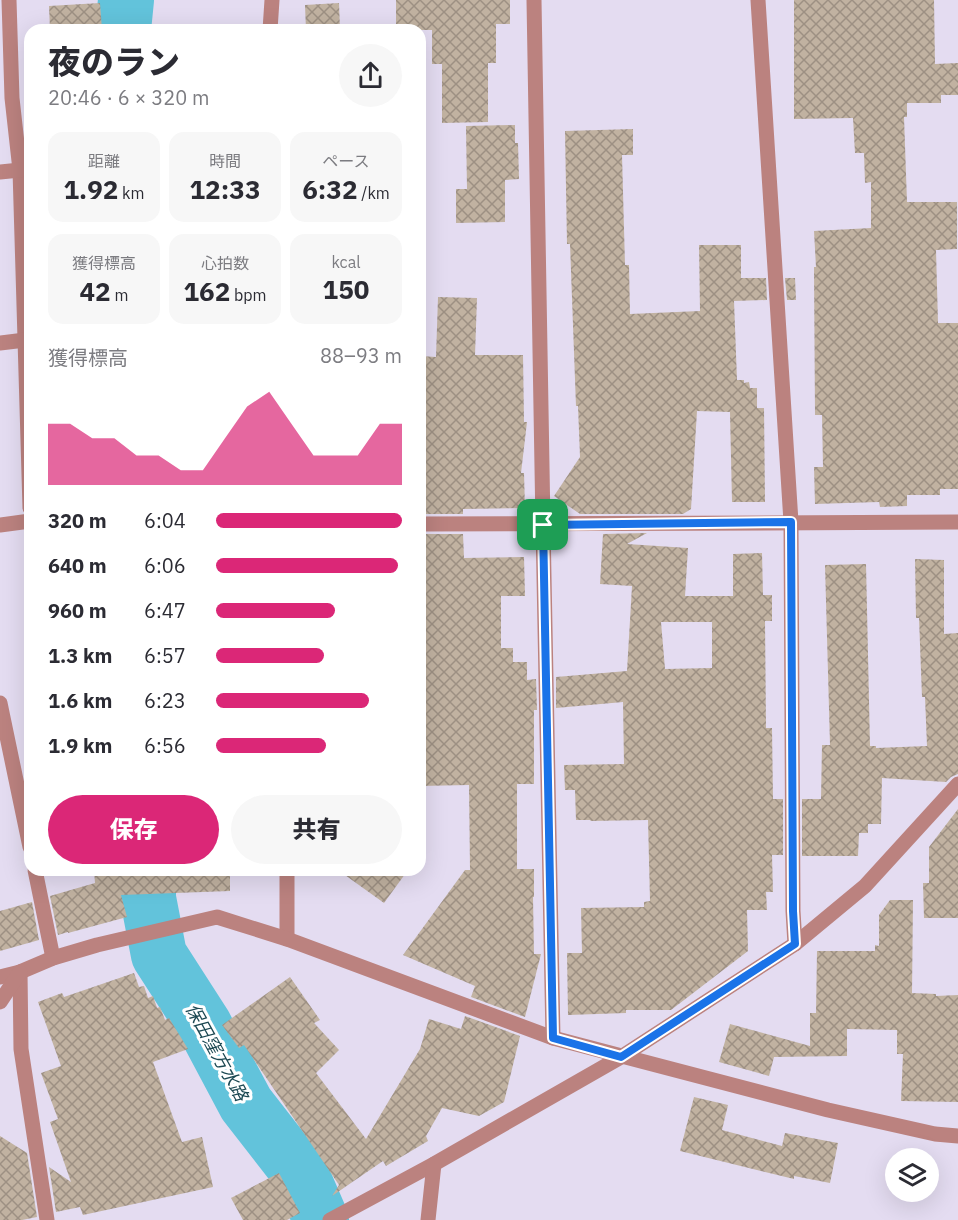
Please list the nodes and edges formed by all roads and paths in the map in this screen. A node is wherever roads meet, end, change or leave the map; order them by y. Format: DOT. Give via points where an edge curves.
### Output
graph roads {
  1 [pos="9,0"];
  2 [pos="272,0"];
  3 [pos="534,0"];
  4 [pos="758,0"];
  5 [pos="270,24"];
  6 [pos="6,98"];
  7 [pos="20,170"];
  8 [pos="0,172"];
  9 [pos="24,306"];
  10 [pos="24,340"];
  11 [pos="0,343"];
  12 [pos="24,522"];
  13 [pos="791,522"];
  14 [pos="958,522"];
  15 [pos="426,524"];
  16 [pos="0,525"];
  17 [pos="543,525"];
  18 [pos="0,703"];
  19 [pos="958,784"];
  20 [pos="24,818"];
  21 [pos="36,876"];
  22 [pos="287,876"];
  23 [pos="287,939"];
  24 [pos="795,944"];
  25 [pos="53,958"];
  26 [pos="20,972"];
  27 [pos="0,977"];
  28 [pos="0,1002"];
  29 [pos="553,1038"];
  30 [pos="621,1057"];
  31 [pos="958,1136"];
  32 [pos="434,1164"];
  33 [pos="47,1220"];
  34 [pos="330,1220"];
  35 [pos="428,1220"];
  1 -- 6 [label="street"];
  2 -- 5 [label="street"];
  3 -- 17 [label="street"];
  4 -- 13 [label="street"];
  6 -- 7 [label="street"];
  7 -- 8 [label="street"];
  7 -- 9 [label="street"];
  10 -- 11 [label="street"];
  12 -- 16 [label="street"];
  13 -- 14 [label="street"];
  13 -- 17 [label="street"];
  13 -- 24 [label="street"];
  15 -- 17 [label="street"];
  17 -- 29 [label="street"];
  18 -- 20 [label="street"];
  19 -- 24 [label="street" via="866,886"];
  21 -- 25 [label="street"];
  22 -- 23 [label="street"];
  23 -- 25 [label="street" via="217,917"];
  23 -- 29 [label="street"];
  24 -- 30 [label="street"];
  25 -- 26 [label="street"];
  26 -- 27 [label="street"];
  26 -- 28 [label="street"];
  26 -- 33 [label="street" via="21,1049"];
  29 -- 30 [label="street"];
  30 -- 31 [label="street" via="828,1110"];
  30 -- 32 [label="street"];
  32 -- 34 [label="street"];
  32 -- 35 [label="street"];
}
